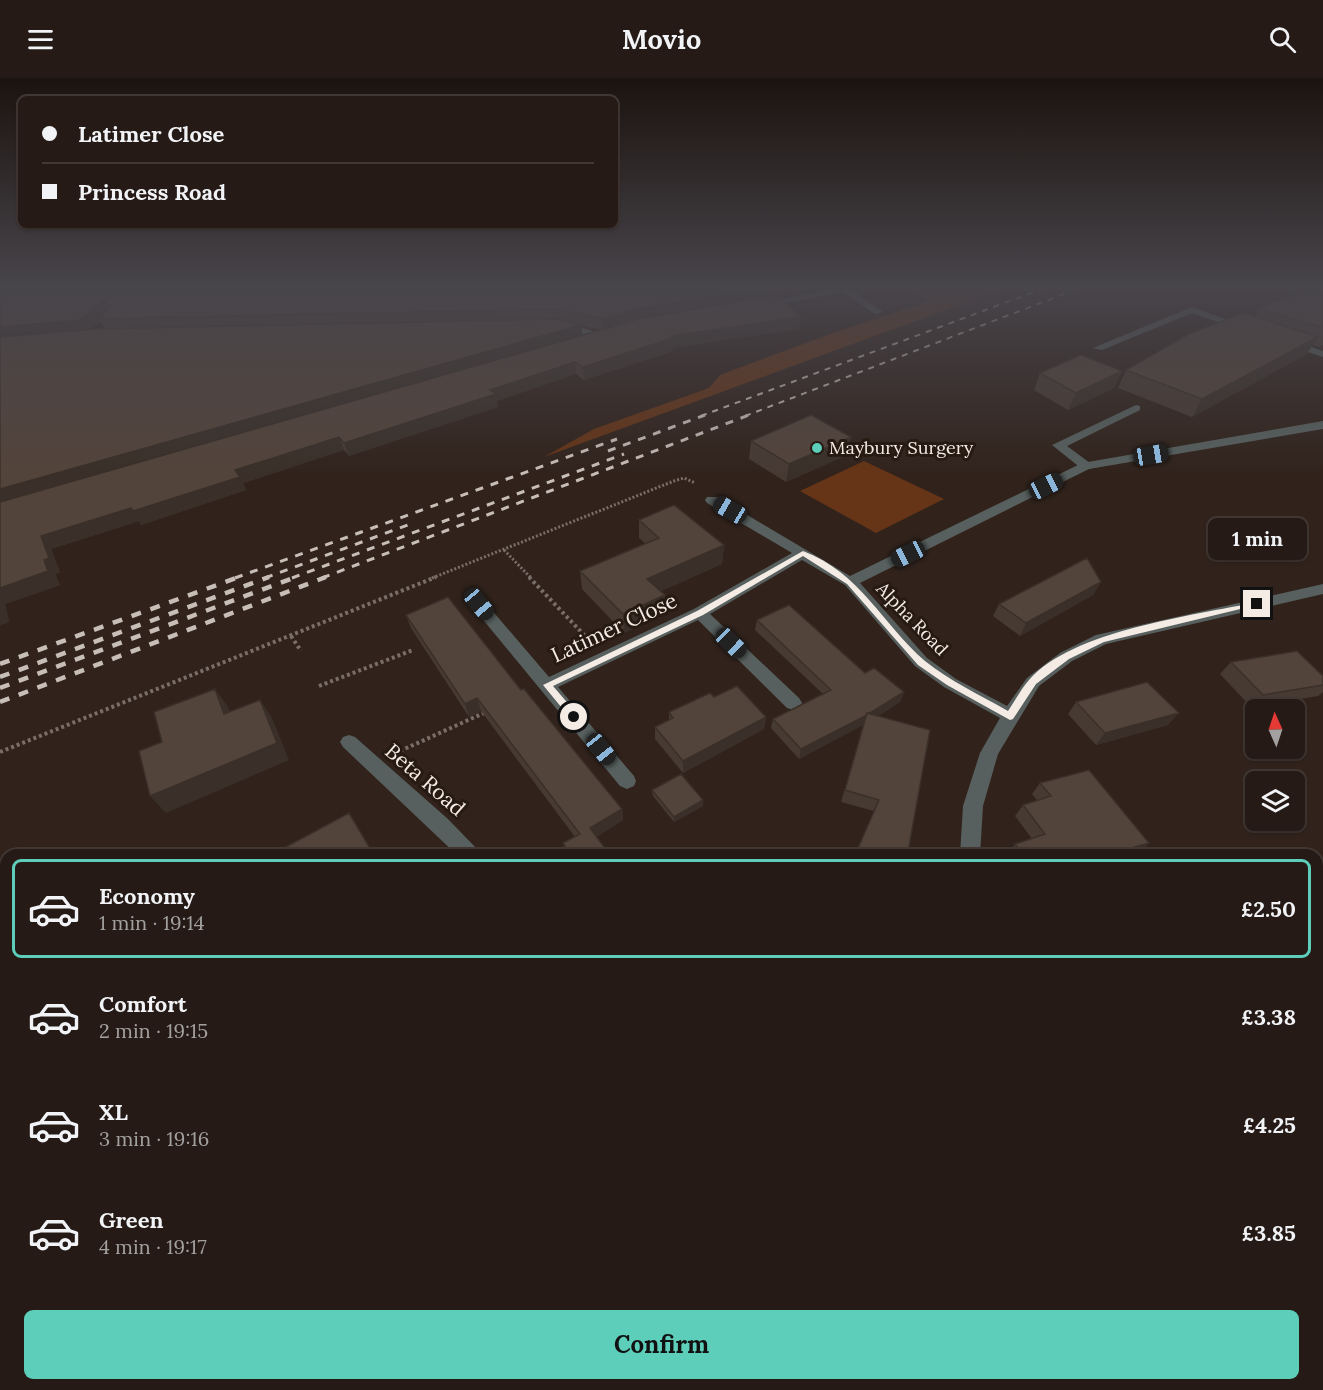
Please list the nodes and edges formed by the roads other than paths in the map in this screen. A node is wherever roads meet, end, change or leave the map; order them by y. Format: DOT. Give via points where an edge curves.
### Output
graph roads {
  1 [pos="1136,408"];
  2 [pos="1323,425"];
  3 [pos="1086,466"];
  4 [pos="712,500"];
  5 [pos="803,553"];
  6 [pos="850,582"];
  7 [pos="1323,589"];
  8 [pos="479,604"];
  9 [pos="700,613"];
  10 [pos="547,685"];
  11 [pos="793,704"];
  12 [pos="1010,716"];
  13 [pos="349,742"];
  14 [pos="627,781"];
  15 [pos="465,849"];
  16 [pos="970,849"];
  1 -- 3 [label="street" via="1058,446"];
  2 -- 3 [label="street, Alpha Road"];
  3 -- 6 [label="street, Alpha Road"];
  4 -- 5 [label="street"];
  5 -- 6 [label="street"];
  5 -- 9 [label="street, Latimer Close"];
  6 -- 12 [label="street, Alpha Road" via="921,662"];
  7 -- 12 [label="street" via="1102,639 1066,657 1033,682"];
  8 -- 10 [label="street, Latimer Close"];
  9 -- 10 [label="street, Latimer Close"];
  9 -- 11 [label="street, Latimer Close"];
  10 -- 14 [label="street, Latimer Close"];
  12 -- 16 [label="street" via="990,753 973,807"];
  13 -- 15 [label="street, Beta Road" via="369,765"];
}
